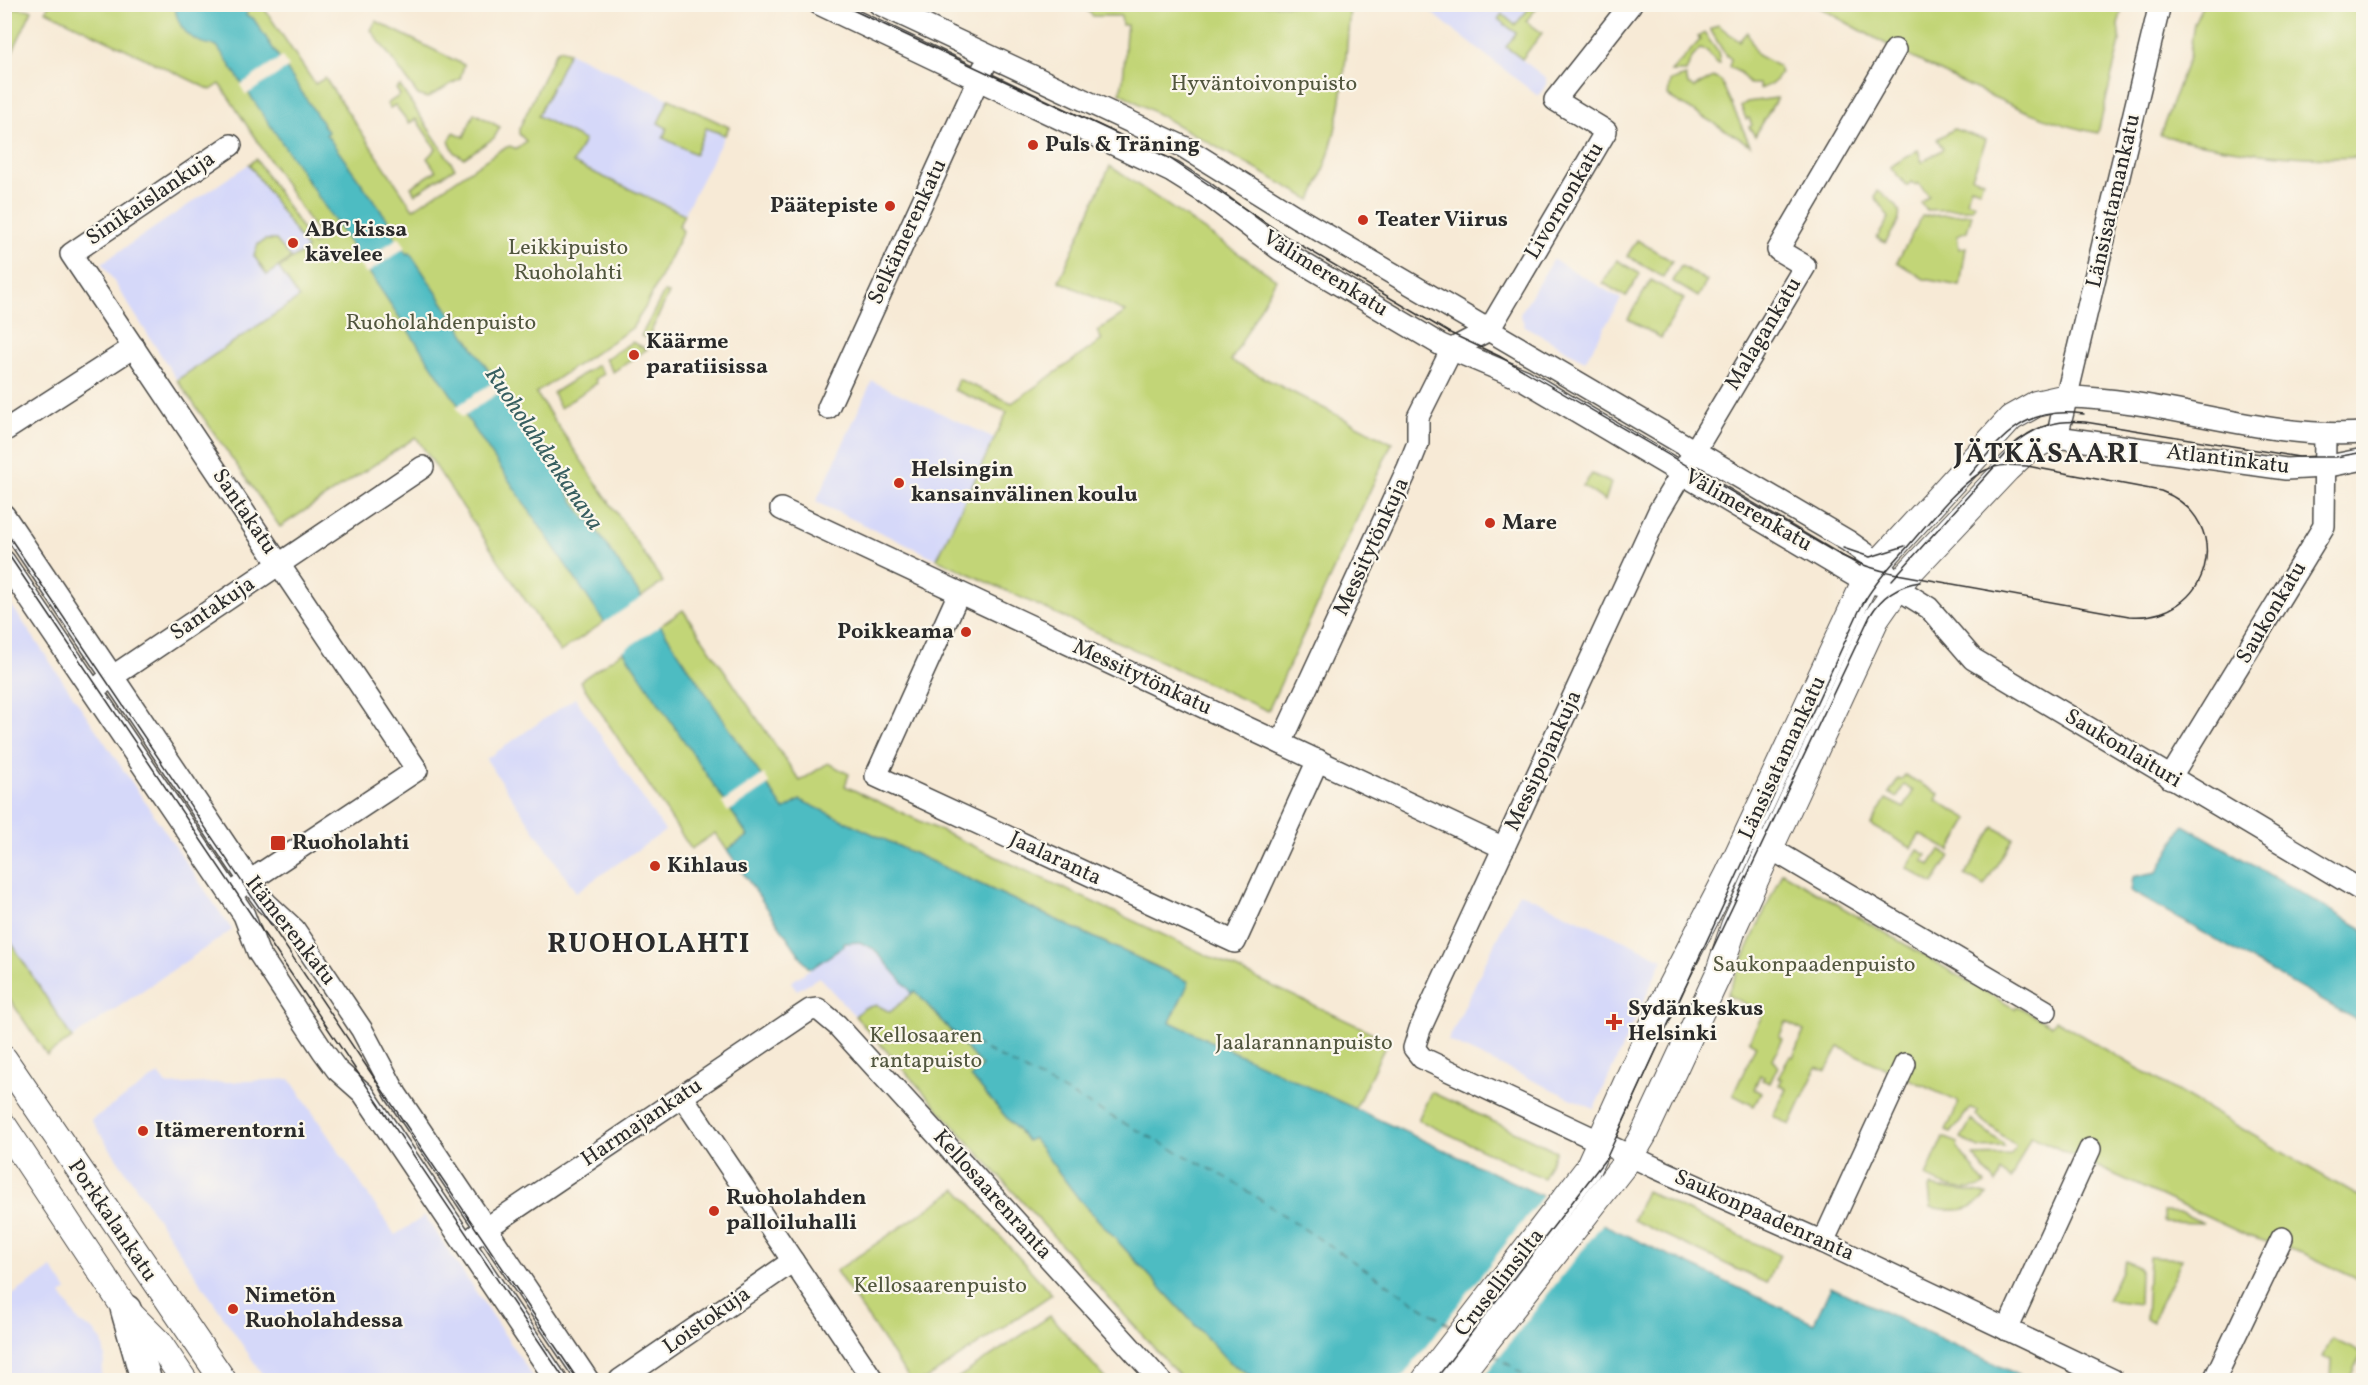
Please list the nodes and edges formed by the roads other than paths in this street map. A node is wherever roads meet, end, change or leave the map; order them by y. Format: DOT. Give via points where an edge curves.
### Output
graph roads {
  1 [pos="819,4"];
  2 [pos="879,4"];
  3 [pos="1631,4"];
  4 [pos="2160,4"];
  5 [pos="1895,50"];
  6 [pos="989,56"];
  7 [pos="978,78"];
  8 [pos="231,145"];
  9 [pos="71,254"];
  10 [pos="1489,330"];
  11 [pos="134,347"];
  12 [pos="1452,349"];
  13 [pos="2067,397"];
  14 [pos="828,408"];
  15 [pos="4,431"];
  16 [pos="2364,433"];
  17 [pos="2325,434"];
  18 [pos="2057,437"];
  19 [pos="1695,451"];
  20 [pos="2364,459"];
  21 [pos="423,467"];
  22 [pos="2324,467"];
  23 [pos="1681,472"];
  24 [pos="781,509"];
  25 [pos="4,515"];
  26 [pos="4,561"];
  27 [pos="278,562"];
  28 [pos="1872,573"];
  29 [pos="1897,588"];
  30 [pos="959,594"];
  31 [pos="113,676"];
  32 [pos="92,690"];
  33 [pos="1281,743"];
  34 [pos="1318,760"];
  35 [pos="2170,778"];
  36 [pos="1747,835"];
  37 [pos="1504,848"];
  38 [pos="1770,849"];
  39 [pos="250,881"];
  40 [pos="2364,892"];
  41 [pos="230,894"];
  42 [pos="822,1011"];
  43 [pos="2046,1011"];
  44 [pos="1414,1052"];
  45 [pos="4,1059"];
  46 [pos="1905,1064"];
  47 [pos="682,1096"];
  48 [pos="4,1126"];
  49 [pos="1600,1142"];
  50 [pos="2090,1149"];
  51 [pos="1631,1156"];
  52 [pos="1575,1185"];
  53 [pos="1600,1196"];
  54 [pos="485,1229"];
  55 [pos="2282,1238"];
  56 [pos="1823,1242"];
  57 [pos="464,1243"];
  58 [pos="793,1262"];
  59 [pos="126,1310"];
  60 [pos="2007,1330"];
  61 [pos="195,1344"];
  62 [pos="146,1380"];
  63 [pos="184,1380"];
  64 [pos="207,1380"];
  65 [pos="222,1380"];
  66 [pos="556,1380"];
  67 [pos="588,1380"];
  68 [pos="620,1380"];
  69 [pos="873,1380"];
  70 [pos="1160,1380"];
  71 [pos="1425,1380"];
  72 [pos="1455,1380"];
  73 [pos="2113,1380"];
  74 [pos="2214,1380"];
  1 -- 7 [label="street, Välimerenkatu"];
  2 -- 6 [label="street, Välimerenkatu"];
  3 -- 10 [label="street, Livornonkatu" via="1555,100 1606,131"];
  4 -- 13 [label="street, Länsisatamankatu"];
  5 -- 19 [label="street, Malagankatu" via="1778,250 1804,266"];
  6 -- 7 [label="street, Selkämerenkatu"];
  6 -- 10 [label="street, Välimerenkatu" via="1208,161"];
  7 -- 12 [label="street, Välimerenkatu" via="1172,172 1279,249"];
  7 -- 14 [label="street, Selkämerenkatu"];
  8 -- 9 [label="street, Sinikaislankuja"];
  9 -- 11 [label="street, Santakatu"];
  10 -- 12 [label="street"];
  10 -- 19 [label="street, Välimerenkatu"];
  11 -- 15 [label="street"];
  11 -- 27 [label="street, Santakatu"];
  12 -- 23 [label="street, Välimerenkatu" via="1507,371"];
  12 -- 33 [label="street, Messitytönkuja" via="1418,417 1418,443 1408,468"];
  13 -- 17 [label="street, Atlantinkatu"];
  13 -- 18 [label="street, Länsisatamankatu"];
  13 -- 28 [label="main road, Länsisatamankatu" via="2036,404 2011,418"];
  16 -- 17 [label="street, Atlantinkatu"];
  17 -- 22 [label="street, Saukonkatu"];
  18 -- 22 [label="street, Atlantinkatu" via="2286,469"];
  18 -- 29 [label="main road, Länsisatamankatu" via="2018,458"];
  19 -- 23 [label="street, Malagankatu"];
  19 -- 28 [label="street, Välimerenkatu" via="1848,541"];
  20 -- 22 [label="street, Atlantinkatu"];
  21 -- 27 [label="street, Santakuja"];
  22 -- 35 [label="street, Saukonkatu" via="2324,526"];
  23 -- 28 [label="street, Välimerenkatu"];
  23 -- 37 [label="street, Messipojankuja" via="1659,511"];
  24 -- 30 [label="street, Messitytönkatu"];
  25 -- 31 [label="street, Itämerenkatu"];
  26 -- 32 [label="street, Itämerenkatu"];
  27 -- 31 [label="street, Santakuja"];
  27 -- 39 [label="street, Santakatu" via="417,770"];
  28 -- 29 [label="street, Välimerenkatu"];
  28 -- 36 [label="main road, Länsisatamankatu"];
  29 -- 35 [label="street, Saukonlaituri" via="1929,608 1972,659"];
  29 -- 38 [label="main road, Länsisatamankatu" via="1876,619"];
  30 -- 33 [label="street, Messitytönkatu"];
  30 -- 34 [label="street, Jaalaranta" via="876,776 980,825 1235,942"];
  31 -- 32 [label="street, Santakuja"];
  31 -- 39 [label="street, Itämerenkatu"];
  32 -- 41 [label="street, Itämerenkatu"];
  33 -- 34 [label="street, Messitytönkatu"];
  34 -- 37 [label="street, Messitytönkatu"];
  35 -- 40 [label="street, Saukonlaituri"];
  36 -- 38 [label="street"];
  36 -- 49 [label="main road, Länsisatamankatu" via="1670,987"];
  37 -- 44 [label="street, Messipojankuja" via="1416,1039"];
  38 -- 43 [label="street"];
  38 -- 51 [label="main road, Länsisatamankatu" via="1734,926 1718,975"];
  39 -- 41 [label="street"];
  39 -- 54 [label="street, Itämerenkatu" via="308,948 362,1030 396,1094"];
  41 -- 57 [label="street, Itämerenkatu" via="267,967 323,1051 363,1093"];
  42 -- 47 [label="street, Harmajankatu" via="810,1010"];
  42 -- 70 [label="street, Kellosaarenranta"];
  44 -- 49 [label="street, Saukonpaadenranta"];
  45 -- 61 [label="main road, Porkkalankatu"];
  46 -- 56 [label="street"];
  47 -- 54 [label="street, Harmajankatu"];
  47 -- 58 [label="street"];
  48 -- 59 [label="main road, Porkkalankatu"];
  49 -- 51 [label="street, Saukonpaadenranta"];
  49 -- 52 [label="main road, Länsisatamankatu"];
  50 -- 60 [label="street"];
  51 -- 53 [label="main road, Länsisatamankatu"];
  51 -- 56 [label="street, Saukonpaadenranta"];
  52 -- 71 [label="main road, Crusellinsilta"];
  53 -- 72 [label="main road, Crusellinsilta"];
  54 -- 57 [label="street, Harmajankatu"];
  54 -- 67 [label="street, Itämerenkatu"];
  55 -- 74 [label="street"];
  56 -- 60 [label="street, Saukonpaadenranta"];
  57 -- 66 [label="street, Itämerenkatu"];
  58 -- 68 [label="street, Loistokuja"];
  58 -- 69 [label="street"];
  59 -- 62 [label="highway"];
  59 -- 63 [label="main road, Porkkalankatu" via="159,1343"];
  60 -- 73 [label="street, Saukonpaadenranta"];
  61 -- 64 [label="main road" via="206,1367"];
  61 -- 65 [label="main road, Porkkalankatu"];
}
